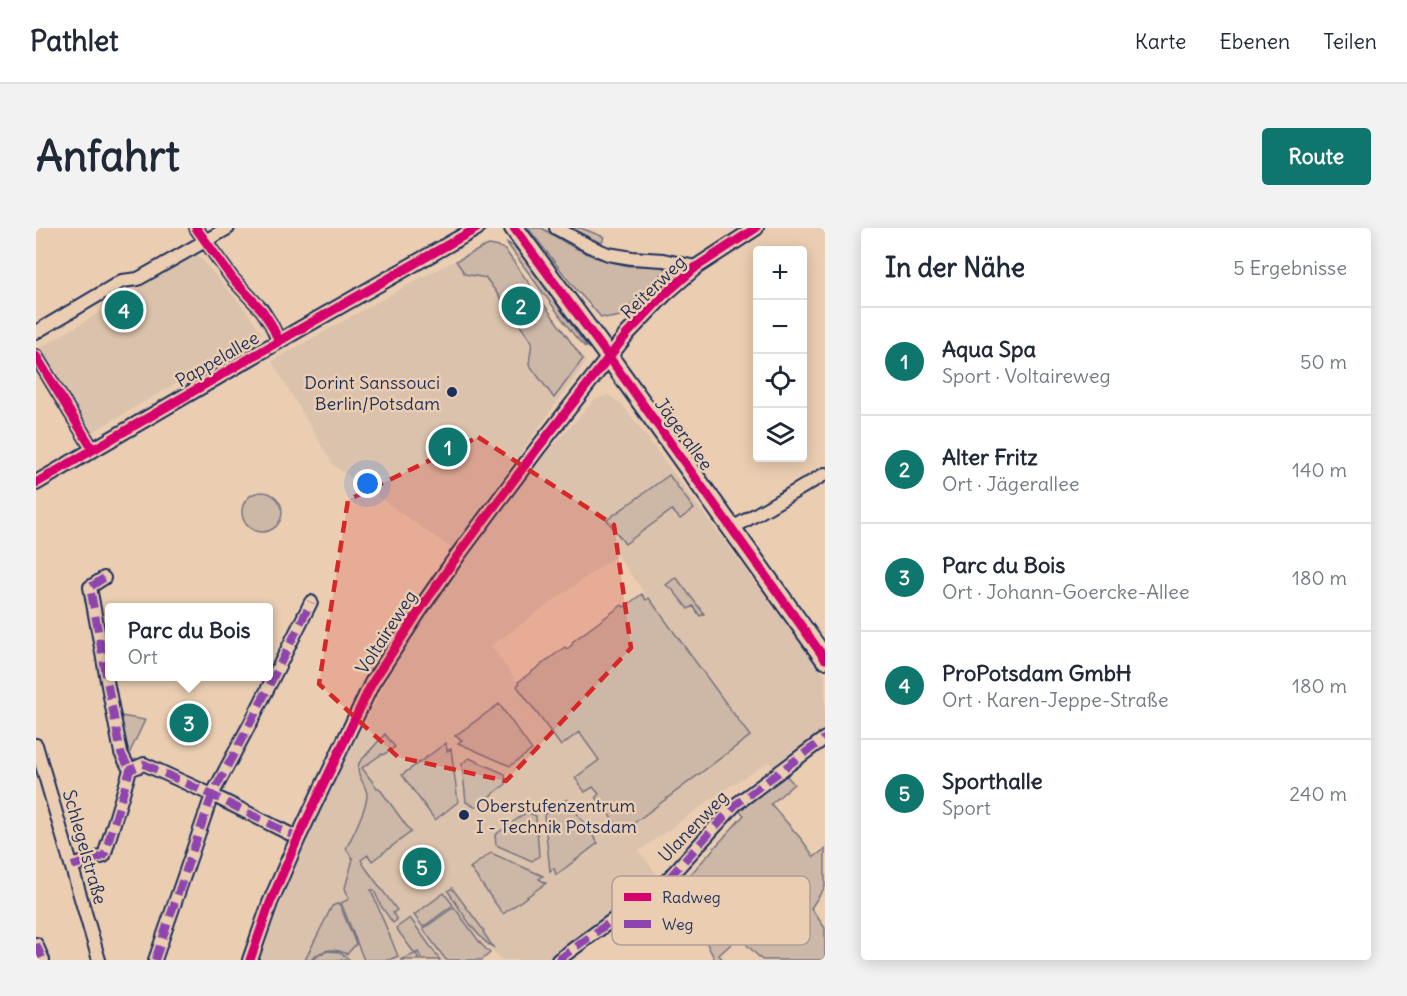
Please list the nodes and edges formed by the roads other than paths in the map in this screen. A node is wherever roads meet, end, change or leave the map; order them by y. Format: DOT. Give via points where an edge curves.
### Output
graph roads {
  1 [pos="196,228"];
  2 [pos="228,228"];
  3 [pos="514,228"];
  4 [pos="556,228"];
  5 [pos="756,228"];
  6 [pos="472,230"];
  7 [pos="206,242"];
  8 [pos="696,267"];
  9 [pos="36,332"];
  10 [pos="279,341"];
  11 [pos="36,356"];
  12 [pos="609,357"];
  13 [pos="93,450"];
  14 [pos="825,474"];
  15 [pos="36,483"];
  16 [pos="731,529"];
  17 [pos="104,578"];
  18 [pos="311,602"];
  19 [pos="825,659"];
  20 [pos="105,670"];
  21 [pos="273,678"];
  22 [pos="107,681"];
  23 [pos="272,681"];
  24 [pos="825,738"];
  25 [pos="36,745"];
  26 [pos="130,770"];
  27 [pos="212,795"];
  28 [pos="298,838"];
  29 [pos="72,866"];
  30 [pos="670,876"];
  31 [pos="612,920"];
  32 [pos="36,944"];
  33 [pos="43,960"];
  34 [pos="99,960"];
  35 [pos="155,960"];
  36 [pos="250,960"];
  37 [pos="558,960"];
  1 -- 7 [label="street"];
  2 -- 7 [label="street"];
  3 -- 12 [label="main road, Jägerallee"];
  4 -- 8 [label="street" via="609,254"];
  5 -- 8 [label="street, Reiterweg"];
  6 -- 10 [label="street, Pappelallee"];
  7 -- 9 [label="street" via="138,279 122,281"];
  7 -- 10 [label="street" via="262,310"];
  8 -- 12 [label="street, Reiterweg" via="664,295"];
  10 -- 13 [label="street, Pappelallee"];
  11 -- 13 [label="street"];
  12 -- 16 [label="main road, Jägerallee"];
  12 -- 28 [label="street, Voltaireweg" via="460,552 372,683"];
  13 -- 15 [label="street, Pappelallee"];
  14 -- 16 [label="street"];
  16 -- 19 [label="main road, Jägerallee"];
  17 -- 20 [label="street" via="90,587"];
  18 -- 21 [label="street"];
  22 -- 26 [label="street" via="121,753"];
  23 -- 27 [label="street"];
  24 -- 30 [label="street, Ulanenweg" via="735,806"];
  25 -- 29 [label="street, Schlegelstraße"];
  26 -- 27 [label="street" via="144,765"];
  26 -- 29 [label="street" via="104,856"];
  27 -- 28 [label="street"];
  27 -- 35 [label="street"];
  28 -- 36 [label="street, Voltaireweg"];
  29 -- 34 [label="street, Schlegelstraße"];
  31 -- 37 [label="street, Ulanenweg"];
  32 -- 33 [label="street"];
}
